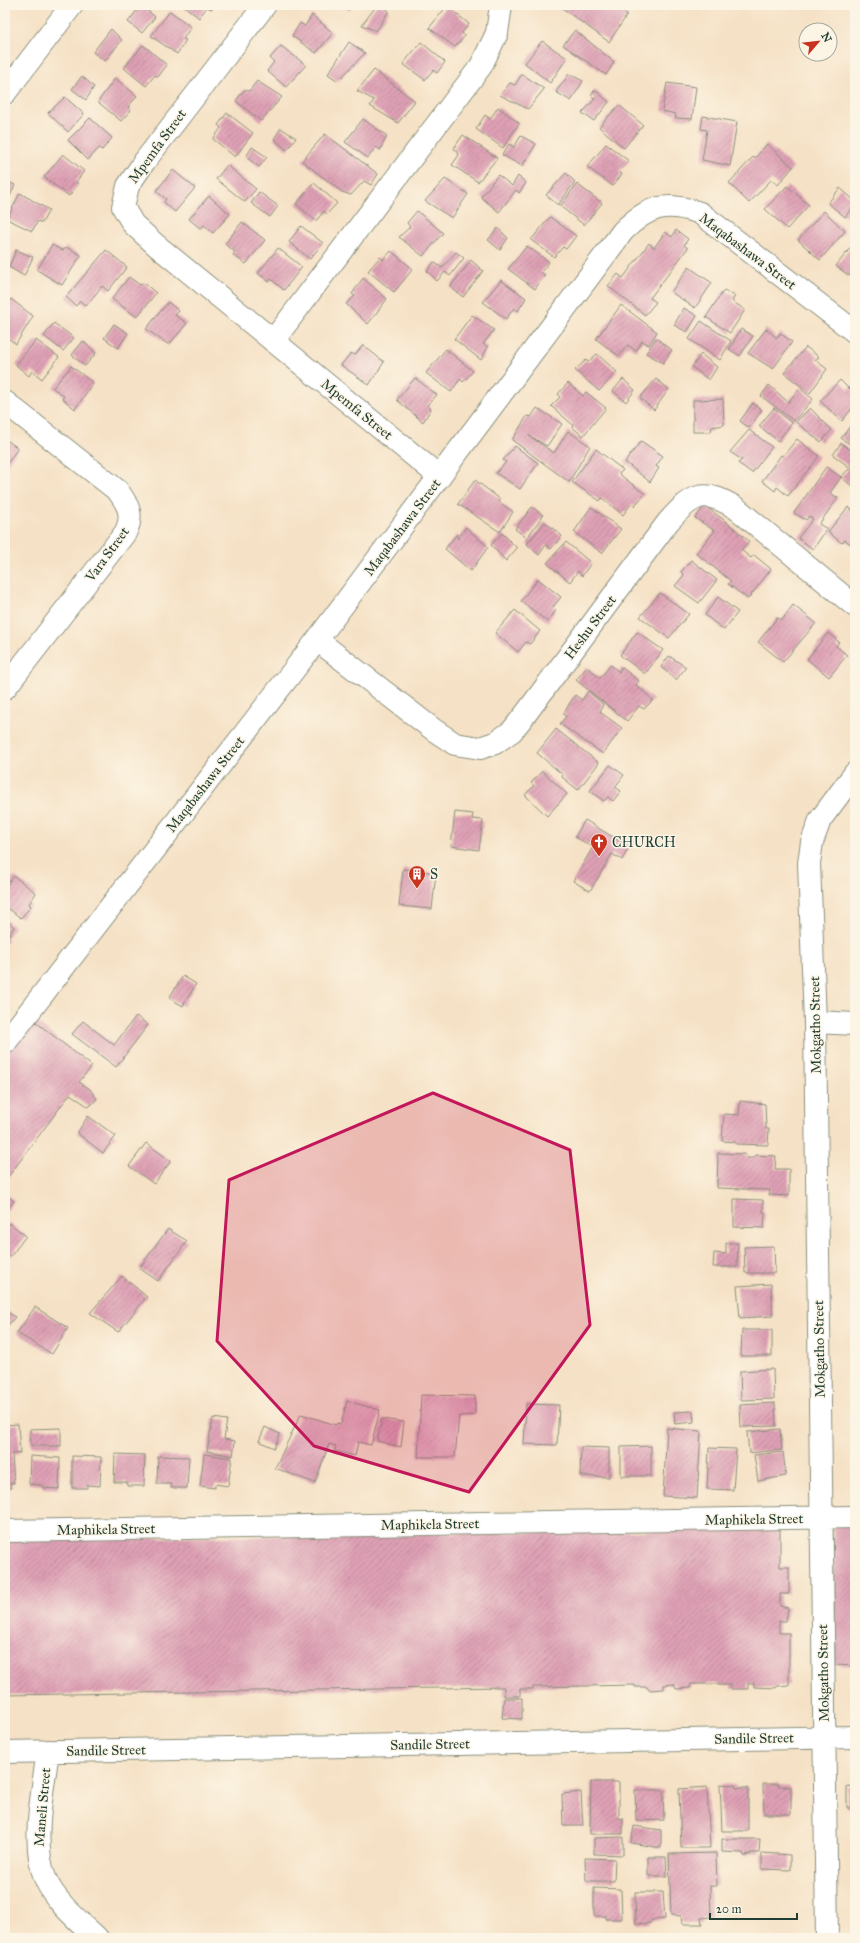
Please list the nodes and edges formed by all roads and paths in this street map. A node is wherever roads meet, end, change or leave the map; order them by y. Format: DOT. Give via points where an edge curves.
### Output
graph roads {
  1 [pos="72,5"];
  2 [pos="265,5"];
  3 [pos="501,5"];
  4 [pos="5,93"];
  5 [pos="855,332"];
  6 [pos="273,341"];
  7 [pos="5,402"];
  8 [pos="440,477"];
  9 [pos="855,606"];
  10 [pos="316,640"];
  11 [pos="5,688"];
  12 [pos="855,773"];
  13 [pos="815,1022"];
  14 [pos="855,1024"];
  15 [pos="9,1029"];
  16 [pos="855,1517"];
  17 [pos="821,1518"];
  18 [pos="5,1531"];
  19 [pos="824,1737"];
  20 [pos="855,1737"];
  21 [pos="48,1751"];
  22 [pos="5,1752"];
  23 [pos="97,1938"];
  24 [pos="827,1938"];
  1 -- 4 [label="street"];
  2 -- 6 [label="street, Mpemfa Street" via="144,162 128,186 123,206 132,224"];
  3 -- 6 [label="street" via="497,33 481,66"];
  5 -- 8 [label="street, Maqabashawa Street" via="700,213 668,206 650,210 623,230"];
  6 -- 8 [label="street, Mpemfa Street"];
  7 -- 11 [label="street, Vara Street" via="118,491 128,506 130,523 125,533"];
  8 -- 10 [label="street, Maqabashawa Street"];
  9 -- 10 [label="street, Heshu Street" via="736,508 720,498 709,495 694,498 668,522 527,712 512,731 495,743 480,748 455,744"];
  10 -- 15 [label="street, Maqabashawa Street"];
  12 -- 13 [label="street, Mokgatho Street" via="820,820 812,842 809,863"];
  13 -- 14 [label="street"];
  13 -- 17 [label="street, Mokgatho Street"];
  16 -- 17 [label="street, Maphikela Street"];
  17 -- 18 [label="street, Maphikela Street"];
  17 -- 19 [label="street, Mokgatho Street"];
  19 -- 20 [label="street, Sandile Street"];
  19 -- 21 [label="street, Sandile Street"];
  19 -- 24 [label="street, Mokgatho Street"];
  21 -- 22 [label="street, Sandile Street"];
  21 -- 23 [label="street, Maneli Street" via="38,1856 46,1879 59,1900"];
}
